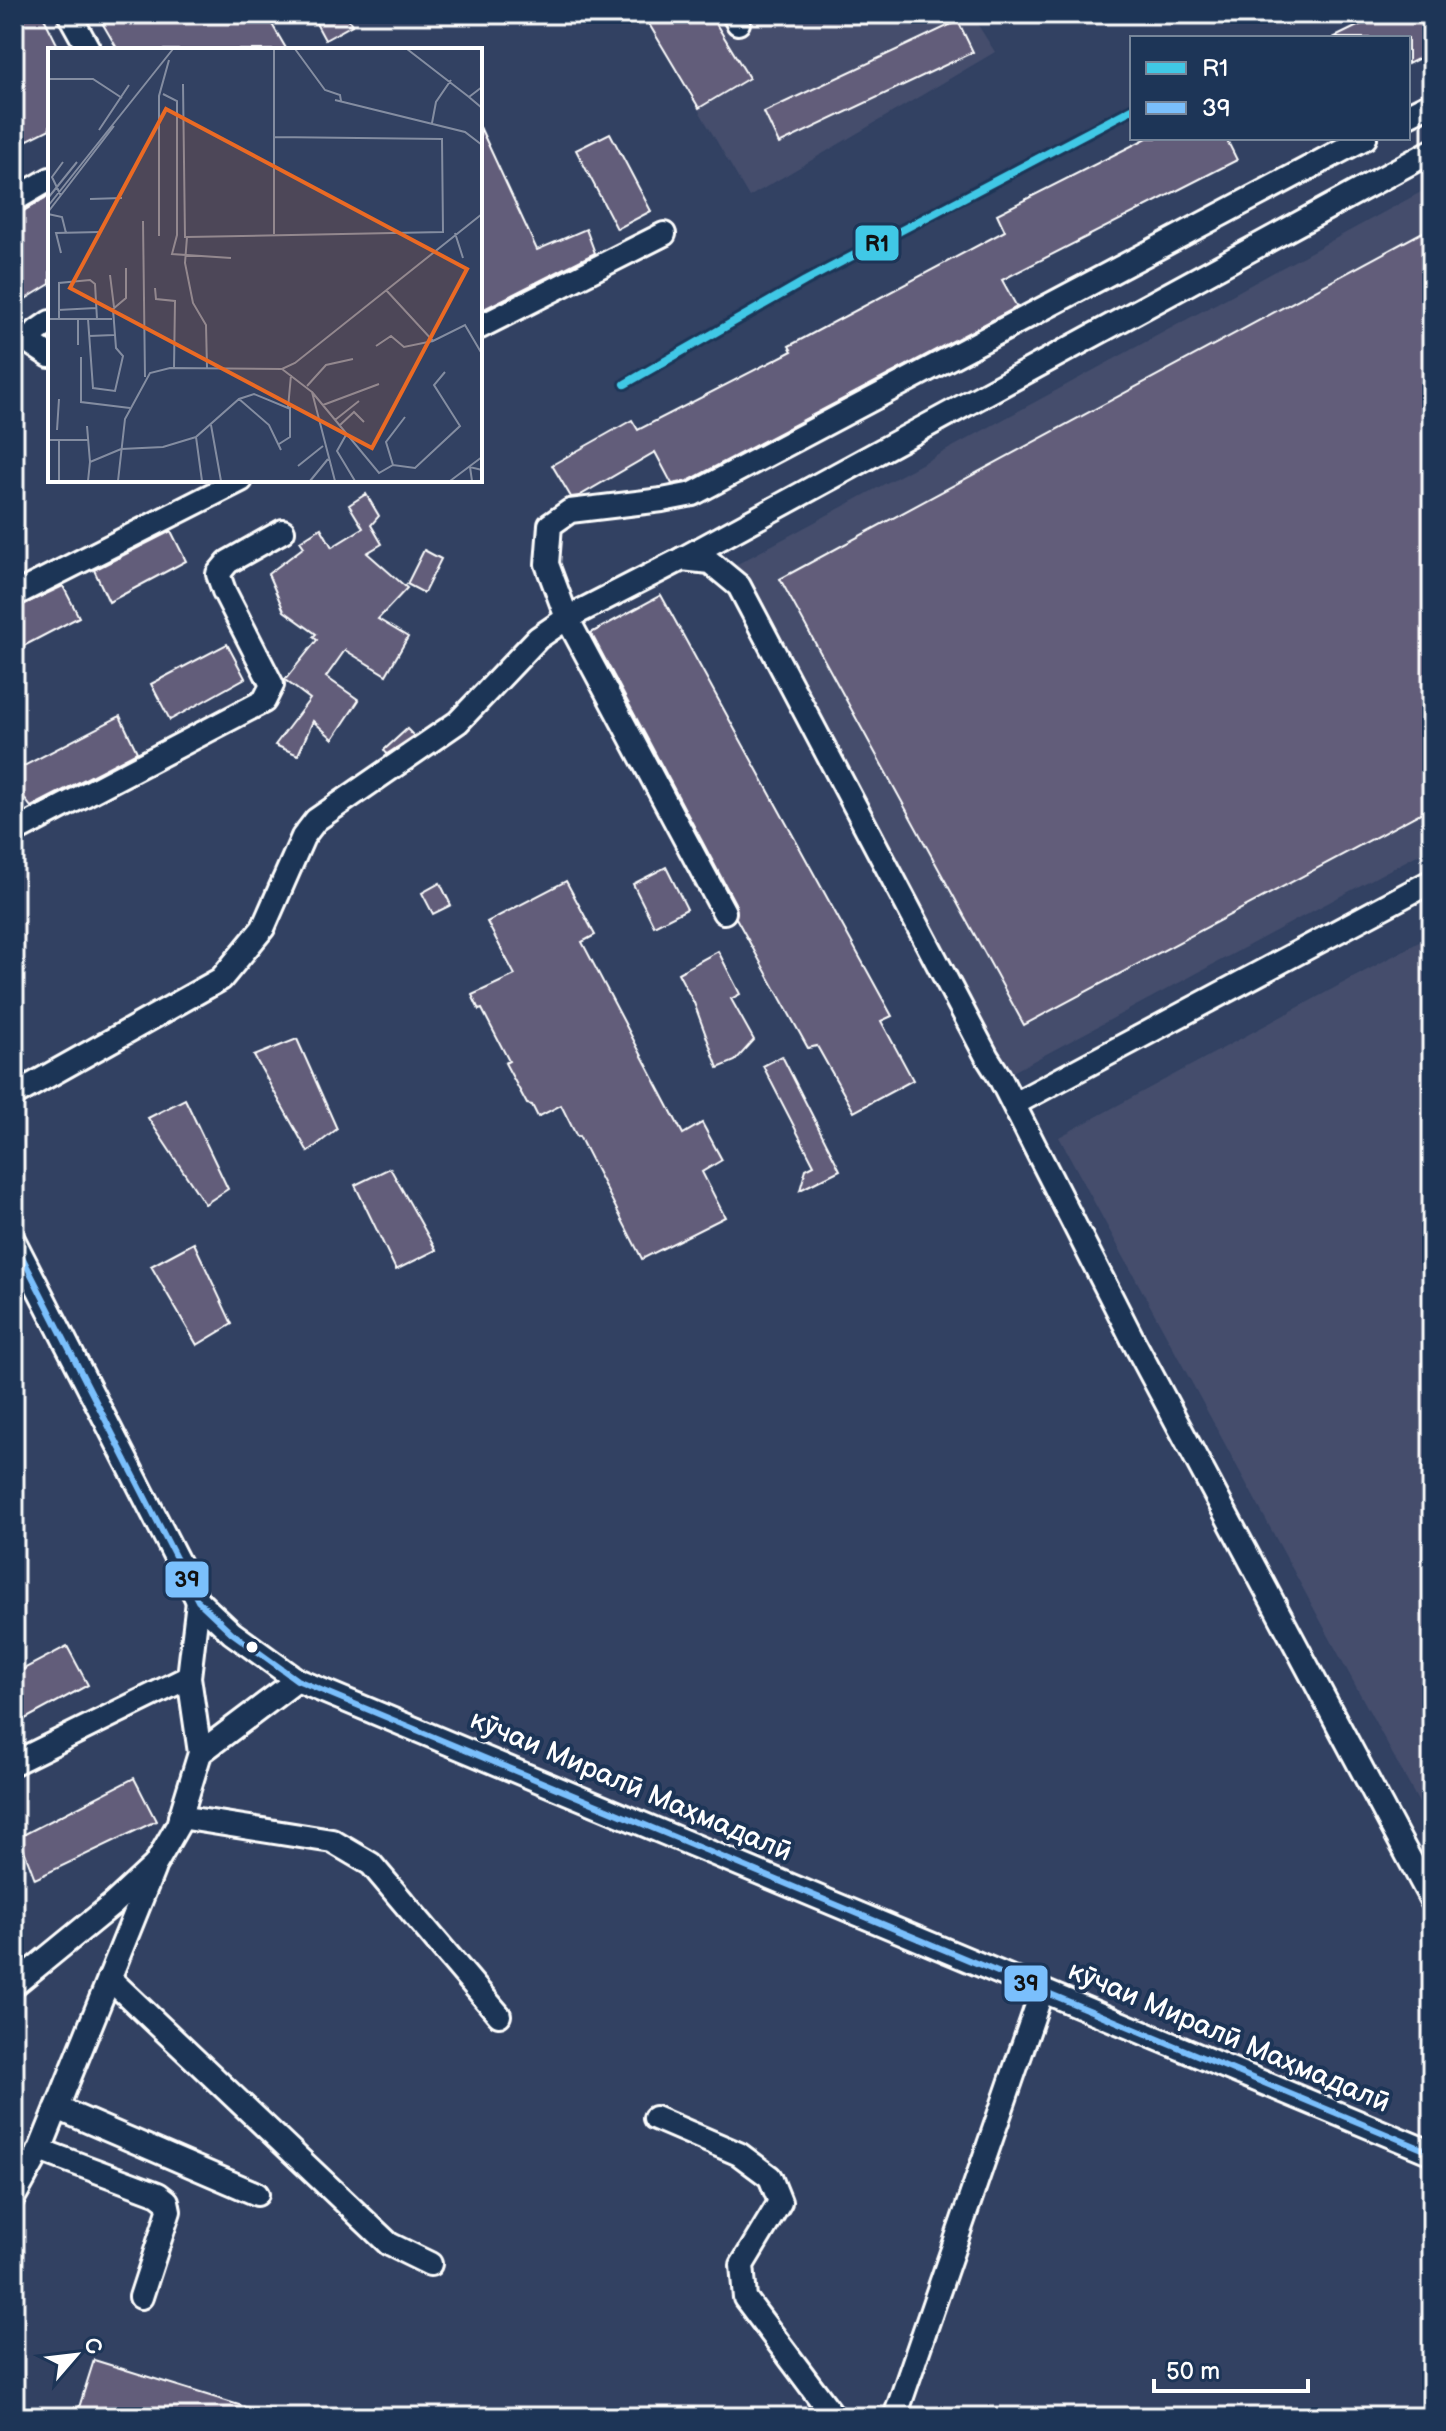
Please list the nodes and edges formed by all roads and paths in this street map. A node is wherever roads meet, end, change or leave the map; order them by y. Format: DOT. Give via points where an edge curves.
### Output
graph roads {
  1 [pos="69,14"];
  2 [pos="88,48"];
  3 [pos="1432,103"];
  4 [pos="1410,114"];
  5 [pos="1361,140"];
  6 [pos="1432,151"];
  7 [pos="48,180"];
  8 [pos="14,200"];
  9 [pos="664,234"];
  10 [pos="48,323"];
  11 [pos="482,326"];
  12 [pos="22,341"];
  13 [pos="48,355"];
  14 [pos="237,482"];
  15 [pos="283,531"];
  16 [pos="682,559"];
  17 [pos="14,595"];
  18 [pos="567,618"];
  19 [pos="14,832"];
  20 [pos="1432,881"];
  21 [pos="724,912"];
  22 [pos="14,1095"];
  23 [pos="1014,1104"];
  24 [pos="14,1241"];
  25 [pos="198,1601"];
  26 [pos="189,1677"];
  27 [pos="297,1680"];
  28 [pos="200,1753"];
  29 [pos="14,1763"];
  30 [pos="180,1817"];
  31 [pos="155,1865"];
  32 [pos="1432,1901"];
  33 [pos="109,1978"];
  34 [pos="14,1985"];
  35 [pos="1042,1991"];
  36 [pos="499,2015"];
  37 [pos="57,2108"];
  38 [pos="655,2118"];
  39 [pos="40,2150"];
  40 [pos="1432,2153"];
  41 [pos="257,2194"];
  42 [pos="14,2197"];
  43 [pos="430,2264"];
  44 [pos="141,2297"];
  45 [pos="834,2417"];
  46 [pos="895,2417"];
  1 -- 2 [label="street"];
  3 -- 4 [label="street"];
  5 -- 18 [label="street" via="693,494 561,515 550,525 547,564"];
  6 -- 16 [label="street"];
  7 -- 8 [label="street"];
  9 -- 11 [label="street"];
  10 -- 12 [label="street"];
  12 -- 13 [label="street"];
  14 -- 17 [label="street"];
  15 -- 19 [label="street" via="228,562 218,574 272,685 264,701"];
  16 -- 18 [label="street"];
  16 -- 23 [label="street" via="710,562 739,586"];
  18 -- 21 [label="street"];
  18 -- 22 [label="street" via="538,638 458,722 316,820 303,837 263,928 221,979"];
  20 -- 23 [label="street"];
  23 -- 32 [label="street" via="1134,1342"];
  24 -- 25 [label="street, кӯчаи Миралӣ Маҳмадалӣ"];
  25 -- 26 [label="street"];
  25 -- 27 [label="street, кӯчаи Миралӣ Маҳмадалӣ"];
  26 -- 28 [label="street"];
  26 -- 29 [label="street"];
  27 -- 28 [label="street"];
  27 -- 35 [label="street, кӯчаи Миралӣ Маҳмадалӣ"];
  28 -- 30 [label="street"];
  30 -- 31 [label="street"];
  30 -- 36 [label="street" via="332,1841 371,1864"];
  31 -- 33 [label="street"];
  31 -- 34 [label="street"];
  33 -- 37 [label="street"];
  33 -- 43 [label="street" via="389,2244"];
  35 -- 40 [label="street, кӯчаи Миралӣ Маҳмадалӣ"];
  35 -- 46 [label="street"];
  37 -- 39 [label="street"];
  37 -- 41 [label="street"];
  38 -- 45 [label="street" via="739,2154 770,2177 780,2202 742,2265 745,2298"];
  39 -- 42 [label="street"];
  39 -- 44 [label="street" via="167,2201 169,2211"];
}
